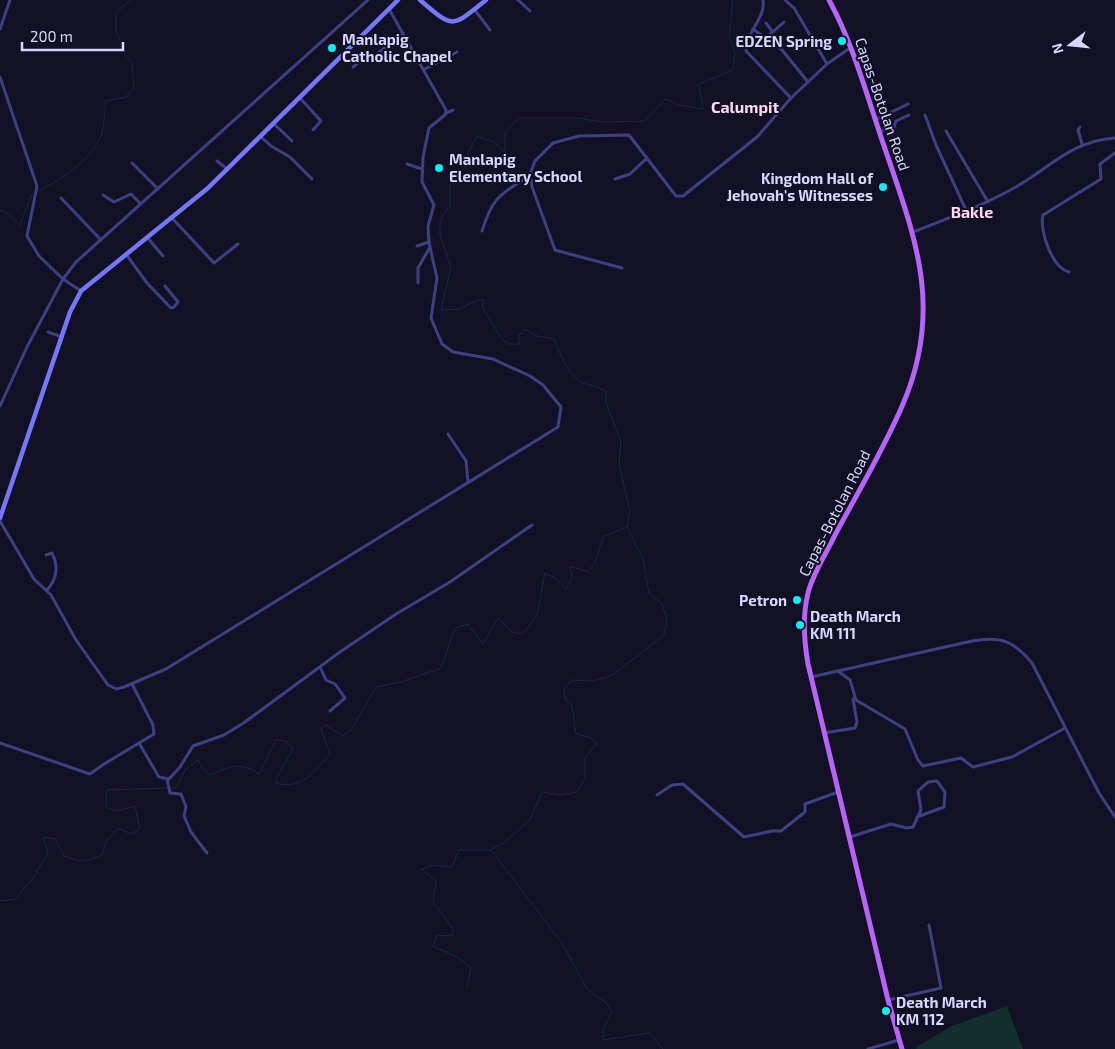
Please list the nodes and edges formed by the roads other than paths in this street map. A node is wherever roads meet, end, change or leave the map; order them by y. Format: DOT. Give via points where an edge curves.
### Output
graph roads {
  1 [pos="10,0"];
  2 [pos="368,0"];
  3 [pos="398,0"];
  4 [pos="420,0"];
  5 [pos="486,0"];
  6 [pos="518,0"];
  7 [pos="763,0"];
  8 [pos="785,0"];
  9 [pos="829,0"];
  10 [pos="474,9"];
  11 [pos="389,10"];
  12 [pos="530,11"];
  13 [pos="784,22"];
  14 [pos="766,23"];
  15 [pos="0,29"];
  16 [pos="752,29"];
  17 [pos="490,30"];
  18 [pos="772,31"];
  19 [pos="403,33"];
  20 [pos="766,38"];
  21 [pos="851,48"];
  22 [pos="457,52"];
  23 [pos="827,64"];
  24 [pos="353,68"];
  25 [pos="425,69"];
  26 [pos="0,77"];
  27 [pos="808,82"];
  28 [pos="300,98"];
  29 [pos="791,98"];
  30 [pos="908,104"];
  31 [pos="453,110"];
  32 [pos="446,113"];
  33 [pos="925,115"];
  34 [pos="909,116"];
  35 [pos="875,120"];
  36 [pos="274,124"];
  37 [pos="1080,127"];
  38 [pos="313,130"];
  39 [pos="879,132"];
  40 [pos="946,132"];
  41 [pos="261,136"];
  42 [pos="1115,138"];
  43 [pos="292,140"];
  44 [pos="1082,144"];
  45 [pos="1115,152"];
  46 [pos="647,158"];
  47 [pos="217,161"];
  48 [pos="132,163"];
  49 [pos="407,164"];
  50 [pos="422,169"];
  51 [pos="227,170"];
  52 [pos="530,174"];
  53 [pos="615,178"];
  54 [pos="312,180"];
  55 [pos="158,189"];
  56 [pos="104,195"];
  57 [pos="61,198"];
  58 [pos="988,202"];
  59 [pos="140,204"];
  60 [pos="966,210"];
  61 [pos="171,217"];
  62 [pos="482,231"];
  63 [pos="912,232"];
  64 [pos="147,237"];
  65 [pos="101,240"];
  66 [pos="429,242"];
  67 [pos="238,244"];
  68 [pos="417,246"];
  69 [pos="430,247"];
  70 [pos="126,254"];
  71 [pos="163,256"];
  72 [pos="622,268"];
  73 [pos="1068,272"];
  74 [pos="63,279"];
  75 [pos="418,283"];
  76 [pos="165,286"];
  77 [pos="80,290"];
  78 [pos="48,332"];
  79 [pos="62,337"];
  80 [pos="0,406"];
  81 [pos="448,434"];
  82 [pos="468,483"];
  83 [pos="0,519"];
  84 [pos="532,525"];
  85 [pos="46,555"];
  86 [pos="47,590"];
  87 [pos="321,669"];
  88 [pos="838,671"];
  89 [pos="811,677"];
  90 [pos="132,684"];
  91 [pos="853,696"];
  92 [pos="330,711"];
  93 [pos="1065,728"];
  94 [pos="824,733"];
  95 [pos="0,742"];
  96 [pos="139,742"];
  97 [pos="167,780"];
  98 [pos="838,792"];
  99 [pos="657,795"];
  100 [pos="917,817"];
  101 [pos="1115,817"];
  102 [pos="849,837"];
  103 [pos="208,853"];
  104 [pos="929,925"];
  105 [pos="888,1000"];
  106 [pos="899,1040"];
  107 [pos="868,1049"];
  108 [pos="902,1049"];
  1 -- 15 [label="street"];
  2 -- 55 [label="street"];
  3 -- 11 [label="main road"];
  4 -- 10 [label="main road" via="449,22 459,20"];
  5 -- 10 [label="main road"];
  6 -- 12 [label="street"];
  7 -- 16 [label="street" via="763,9"];
  8 -- 23 [label="street" via="794,8"];
  9 -- 21 [label="main road, Capas-Botolan Road"];
  10 -- 17 [label="street"];
  11 -- 19 [label="street"];
  11 -- 28 [label="main road"];
  13 -- 18 [label="street"];
  14 -- 18 [label="street"];
  16 -- 20 [label="street"];
  16 -- 29 [label="street" via="747,53"];
  18 -- 20 [label="street"];
  19 -- 24 [label="street" via="372,58 359,62"];
  19 -- 25 [label="street"];
  20 -- 27 [label="street" via="782,50"];
  21 -- 23 [label="street"];
  21 -- 35 [label="main road, Capas-Botolan Road"];
  22 -- 25 [label="street"];
  23 -- 27 [label="street"];
  25 -- 32 [label="street"];
  26 -- 74 [label="street" via="37,186 26,234 39,256"];
  27 -- 29 [label="street"];
  28 -- 36 [label="main road"];
  28 -- 38 [label="street" via="321,121"];
  29 -- 46 [label="street" via="757,137 685,195 676,196"];
  30 -- 35 [label="street"];
  31 -- 32 [label="street"];
  32 -- 50 [label="street" via="429,128"];
  33 -- 60 [label="street"];
  34 -- 39 [label="street" via="896,120 894,127"];
  35 -- 39 [label="main road, Capas-Botolan Road"];
  36 -- 41 [label="main road"];
  36 -- 43 [label="street"];
  37 -- 44 [label="street"];
  39 -- 63 [label="main road, Capas-Botolan Road"];
  40 -- 58 [label="street"];
  41 -- 51 [label="main road"];
  41 -- 54 [label="street" via="290,157"];
  42 -- 44 [label="street"];
  44 -- 58 [label="street" via="1026,182"];
  45 -- 73 [label="street" via="1100,164 1101,179 1043,215 1041,227 1044,237 1061,268"];
  46 -- 52 [label="street" via="630,135 579,136 549,146"];
  46 -- 53 [label="street" via="627,175"];
  47 -- 51 [label="street"];
  48 -- 55 [label="street"];
  49 -- 50 [label="street"];
  50 -- 66 [label="street" via="422,185 434,203 428,226"];
  51 -- 61 [label="main road"];
  52 -- 62 [label="street" via="492,203"];
  52 -- 72 [label="street" via="555,250"];
  55 -- 59 [label="street"];
  56 -- 59 [label="street" via="114,202 131,194"];
  57 -- 65 [label="street"];
  58 -- 60 [label="street"];
  59 -- 65 [label="street"];
  60 -- 63 [label="street"];
  61 -- 64 [label="main road"];
  61 -- 67 [label="street" via="214,263"];
  63 -- 89 [label="main road, Capas-Botolan Road" via="919,255 923,295 918,359 900,411 810,586 804,629"];
  64 -- 70 [label="main road"];
  64 -- 71 [label="street"];
  65 -- 74 [label="street" via="76,262"];
  66 -- 68 [label="street"];
  66 -- 69 [label="street"];
  69 -- 75 [label="street" via="418,268"];
  69 -- 82 [label="street" via="437,278 431,320 445,347 453,352 493,359 530,376 543,385 560,407 559,424 555,429"];
  70 -- 76 [label="street" via="148,283 171,308 174,307 178,302"];
  70 -- 77 [label="main road"];
  74 -- 77 [label="street"];
  74 -- 80 [label="street"];
  77 -- 79 [label="main road"];
  78 -- 79 [label="street"];
  79 -- 83 [label="main road"];
  81 -- 82 [label="street" via="466,460"];
  82 -- 90 [label="street" via="166,669"];
  83 -- 86 [label="street" via="34,579"];
  84 -- 87 [label="street" via="450,582 396,614"];
  85 -- 86 [label="street" via="52,554 58,569"];
  86 -- 90 [label="street" via="106,683 118,689"];
  87 -- 92 [label="street" via="326,680 335,684 345,698"];
  87 -- 97 [label="street" via="224,735 193,746 176,773"];
  88 -- 89 [label="street"];
  88 -- 91 [label="street" via="850,680"];
  88 -- 93 [label="street" via="972,641 999,639 1022,650 1032,663"];
  89 -- 94 [label="main road, Capas-Botolan Road"];
  90 -- 96 [label="street" via="154,732 153,736"];
  91 -- 93 [label="street" via="905,729 923,766 959,758 964,758 973,767 1002,761"];
  91 -- 94 [label="street" via="855,728"];
  93 -- 101 [label="street"];
  94 -- 98 [label="main road, Capas-Botolan Road"];
  95 -- 96 [label="street" via="90,774"];
  96 -- 97 [label="street" via="159,777"];
  97 -- 103 [label="street" via="171,793 181,794 186,807 184,816 191,832"];
  98 -- 99 [label="street" via="805,804 805,812 781,831 746,837 683,784 672,785"];
  98 -- 102 [label="main road, Capas-Botolan Road"];
  100 -- 100 [label="street" via="921,807 918,792 928,782 937,782 945,792 944,807"];
  100 -- 102 [label="street" via="910,828 891,824"];
  102 -- 105 [label="main road, Capas-Botolan Road"];
  104 -- 105 [label="street" via="941,988"];
  105 -- 106 [label="main road, Capas-Botolan Road"];
  106 -- 107 [label="street"];
  106 -- 108 [label="main road, Capas-Botolan Road"];
}
